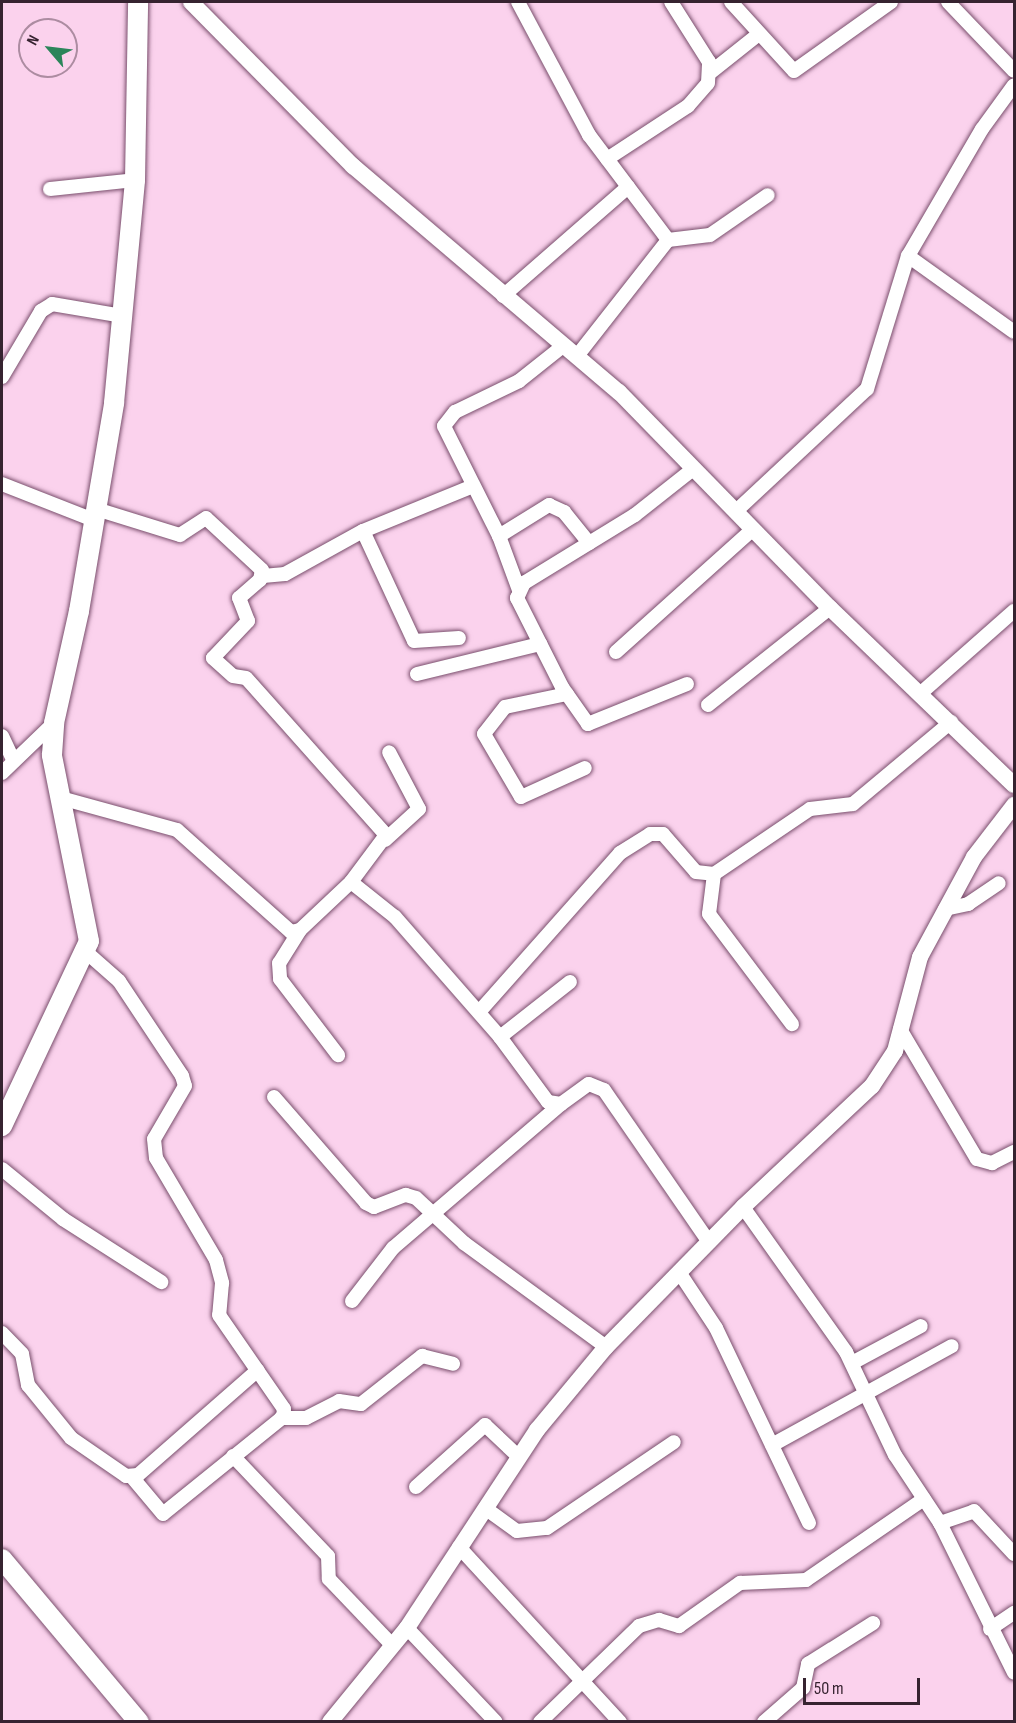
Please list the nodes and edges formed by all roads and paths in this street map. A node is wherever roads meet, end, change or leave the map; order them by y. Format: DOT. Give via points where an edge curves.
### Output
graph roads {
  1 [pos="138,2"];
  2 [pos="194,2"];
  3 [pos="518,2"];
  4 [pos="671,2"];
  5 [pos="731,2"];
  6 [pos="891,2"];
  7 [pos="948,2"];
  8 [pos="759,34"];
  9 [pos="711,72"];
  10 [pos="1014,72"];
  11 [pos="1014,85"];
  12 [pos="607,159"];
  13 [pos="135,180"];
  14 [pos="628,187"];
  15 [pos="50,189"];
  16 [pos="768,195"];
  17 [pos="668,240"];
  18 [pos="908,256"];
  19 [pos="503,296"];
  20 [pos="122,316"];
  21 [pos="1014,332"];
  22 [pos="570,351"];
  23 [pos="2,377"];
  24 [pos="693,469"];
  25 [pos="2,484"];
  26 [pos="473,486"];
  27 [pos="736,511"];
  28 [pos="95,514"];
  29 [pos="752,530"];
  30 [pos="363,531"];
  31 [pos="499,536"];
  32 [pos="589,543"];
  33 [pos="263,576"];
  34 [pos="519,590"];
  35 [pos="830,608"];
  36 [pos="1014,611"];
  37 [pos="459,638"];
  38 [pos="540,644"];
  39 [pos="616,652"];
  40 [pos="417,674"];
  41 [pos="687,684"];
  42 [pos="922,692"];
  43 [pos="567,694"];
  44 [pos="708,705"];
  45 [pos="951,722"];
  46 [pos="54,723"];
  47 [pos="2,736"];
  48 [pos="389,752"];
  49 [pos="13,760"];
  50 [pos="585,768"];
  51 [pos="2,773"];
  52 [pos="1014,785"];
  53 [pos="61,798"];
  54 [pos="1014,805"];
  55 [pos="385,840"];
  56 [pos="714,874"];
  57 [pos="351,882"];
  58 [pos="999,883"];
  59 [pos="945,909"];
  60 [pos="300,930"];
  61 [pos="85,951"];
  62 [pos="570,982"];
  63 [pos="478,1012"];
  64 [pos="792,1024"];
  65 [pos="900,1029"];
  66 [pos="500,1037"];
  67 [pos="338,1055"];
  68 [pos="274,1097"];
  69 [pos="561,1104"];
  70 [pos="2,1126"];
  71 [pos="1014,1152"];
  72 [pos="2,1169"];
  73 [pos="742,1207"];
  74 [pos="433,1214"];
  75 [pos="709,1242"];
  76 [pos="680,1272"];
  77 [pos="161,1282"];
  78 [pos="352,1301"];
  79 [pos="921,1326"];
  80 [pos="2,1333"];
  81 [pos="952,1346"];
  82 [pos="606,1347"];
  83 [pos="852,1363"];
  84 [pos="453,1364"];
  85 [pos="258,1370"];
  86 [pos="867,1395"];
  87 [pos="281,1418"];
  88 [pos="675,1442"];
  89 [pos="772,1445"];
  90 [pos="233,1456"];
  91 [pos="519,1456"];
  92 [pos="132,1477"];
  93 [pos="416,1487"];
  94 [pos="924,1499"];
  95 [pos="485,1508"];
  96 [pos="809,1523"];
  97 [pos="940,1523"];
  98 [pos="459,1547"];
  99 [pos="1014,1554"];
  100 [pos="2,1559"];
  101 [pos="1014,1613"];
  102 [pos="873,1623"];
  103 [pos="407,1628"];
  104 [pos="990,1629"];
  105 [pos="392,1645"];
  106 [pos="1014,1673"];
  107 [pos="583,1683"];
  108 [pos="139,1722"];
  109 [pos="330,1722"];
  110 [pos="496,1722"];
  111 [pos="540,1722"];
  112 [pos="620,1722"];
  113 [pos="764,1722"];
  1 -- 13 [label="main road"];
  2 -- 19 [label="street" via="353,165"];
  3 -- 12 [label="street"];
  4 -- 9 [label="street"];
  5 -- 8 [label="street"];
  6 -- 8 [label="street" via="794,71"];
  7 -- 10 [label="street"];
  8 -- 9 [label="street"];
  9 -- 12 [label="street" via="688,106"];
  11 -- 18 [label="street" via="981,129"];
  12 -- 14 [label="street"];
  13 -- 15 [label="street"];
  13 -- 20 [label="main road"];
  14 -- 17 [label="street" via="665,229"];
  14 -- 19 [label="street"];
  16 -- 17 [label="street" via="710,235"];
  17 -- 22 [label="street"];
  18 -- 21 [label="street"];
  18 -- 27 [label="street" via="867,389"];
  19 -- 22 [label="street"];
  20 -- 23 [label="street" via="52,304 34,320"];
  20 -- 28 [label="main road"];
  22 -- 24 [label="street"];
  22 -- 26 [label="street" via="447,419 444,431"];
  24 -- 27 [label="street"];
  24 -- 32 [label="street"];
  25 -- 28 [label="street"];
  26 -- 30 [label="street"];
  26 -- 31 [label="street"];
  27 -- 29 [label="street"];
  28 -- 33 [label="street" via="180,535 206,518"];
  28 -- 46 [label="main road"];
  29 -- 35 [label="street"];
  29 -- 39 [label="street"];
  30 -- 33 [label="street" via="285,574"];
  30 -- 37 [label="street" via="414,641"];
  31 -- 32 [label="street" via="549,505 564,512"];
  31 -- 34 [label="street"];
  32 -- 34 [label="street"];
  33 -- 55 [label="street" via="239,598 248,621 213,657 232,676 246,678 322,768 384,827"];
  34 -- 38 [label="street" via="519,604"];
  35 -- 42 [label="street"];
  35 -- 44 [label="street"];
  36 -- 42 [label="street"];
  38 -- 40 [label="street"];
  38 -- 43 [label="street"];
  41 -- 43 [label="street" via="594,724 584,721"];
  42 -- 45 [label="street"];
  43 -- 50 [label="street" via="505,707 484,735 520,797"];
  45 -- 52 [label="street"];
  45 -- 56 [label="street" via="854,804 810,809"];
  46 -- 49 [label="street"];
  46 -- 53 [label="main road" via="52,755"];
  47 -- 49 [label="street"];
  48 -- 55 [label="street" via="419,808"];
  49 -- 51 [label="street"];
  53 -- 60 [label="street" via="177,830 282,928"];
  53 -- 61 [label="main road" via="89,941"];
  54 -- 59 [label="street" via="974,857"];
  55 -- 57 [label="street"];
  56 -- 63 [label="street" via="696,872 663,834 650,834 620,853"];
  56 -- 64 [label="street" via="709,914"];
  57 -- 60 [label="street"];
  57 -- 63 [label="street" via="395,917"];
  58 -- 59 [label="street" via="968,904"];
  59 -- 65 [label="street" via="920,957"];
  60 -- 67 [label="street" via="279,963 280,979"];
  61 -- 70 [label="main road"];
  61 -- 85 [label="street" via="119,981 182,1076 185,1086 158,1125 153,1147 216,1260 222,1283 219,1315"];
  62 -- 66 [label="street"];
  63 -- 66 [label="street"];
  65 -- 71 [label="street" via="977,1159 992,1163"];
  65 -- 73 [label="street" via="895,1051 872,1086"];
  66 -- 69 [label="street" via="548,1102"];
  68 -- 74 [label="street" via="366,1203 385,1206 406,1195"];
  69 -- 74 [label="street"];
  69 -- 75 [label="street" via="589,1084 604,1090"];
  72 -- 77 [label="street" via="63,1219"];
  73 -- 75 [label="street"];
  73 -- 83 [label="street"];
  74 -- 78 [label="street" via="393,1248"];
  74 -- 82 [label="street"];
  75 -- 76 [label="street"];
  76 -- 82 [label="street"];
  76 -- 89 [label="street" via="716,1328"];
  79 -- 83 [label="street"];
  80 -- 92 [label="street" via="22,1354 28,1385 72,1438"];
  81 -- 86 [label="street"];
  82 -- 91 [label="street"];
  83 -- 86 [label="street"];
  84 -- 87 [label="street" via="422,1356 361,1404 339,1401 306,1418"];
  85 -- 87 [label="street" via="281,1400"];
  85 -- 92 [label="street"];
  86 -- 89 [label="street"];
  86 -- 94 [label="street" via="895,1455"];
  87 -- 90 [label="street"];
  88 -- 95 [label="street" via="547,1528 517,1531"];
  89 -- 96 [label="street"];
  90 -- 92 [label="street" via="163,1514"];
  90 -- 105 [label="street" via="328,1556 329,1579"];
  91 -- 93 [label="street" via="485,1425"];
  91 -- 95 [label="street"];
  94 -- 97 [label="street"];
  94 -- 107 [label="street" via="806,1580 740,1583 679,1626 659,1620 639,1626"];
  95 -- 98 [label="street"];
  97 -- 99 [label="street" via="974,1511"];
  97 -- 104 [label="street"];
  98 -- 103 [label="street"];
  98 -- 107 [label="street" via="536,1625"];
  100 -- 108 [label="main road"];
  101 -- 104 [label="street"];
  102 -- 113 [label="street" via="808,1664 803,1688"];
  103 -- 105 [label="street"];
  103 -- 110 [label="street"];
  104 -- 106 [label="street"];
  105 -- 109 [label="street"];
  107 -- 111 [label="street"];
  107 -- 112 [label="street"];
}
